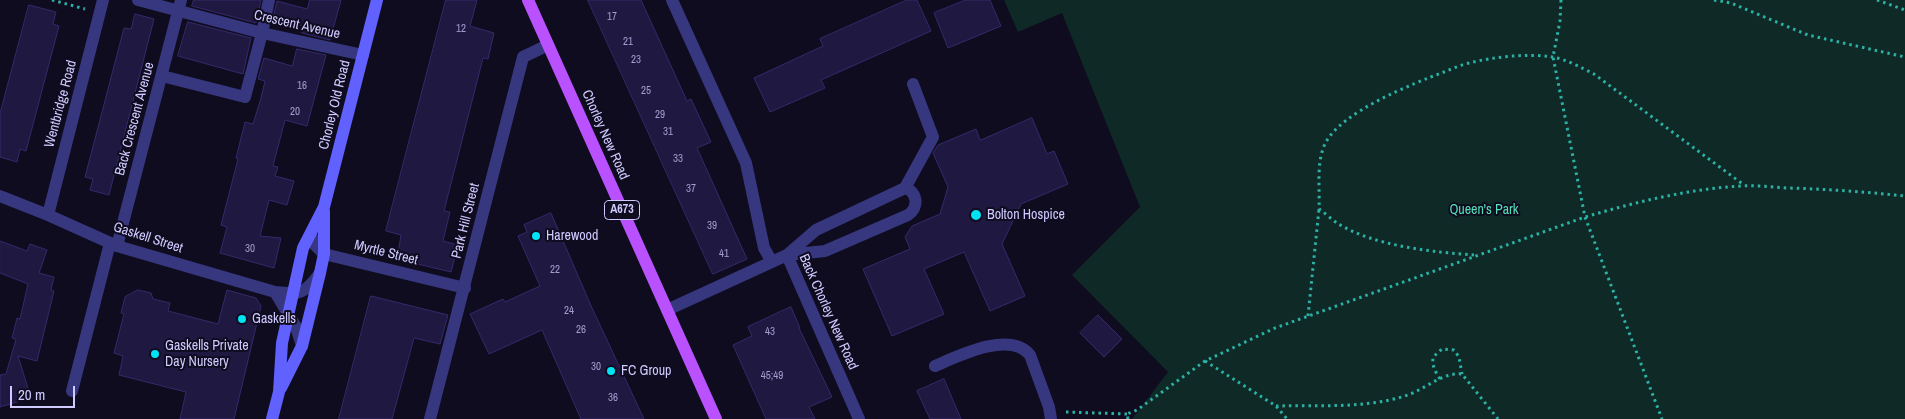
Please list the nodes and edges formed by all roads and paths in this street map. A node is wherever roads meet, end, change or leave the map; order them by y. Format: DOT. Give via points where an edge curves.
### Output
graph roads {
  1 [pos="52,0"];
  2 [pos="103,0"];
  3 [pos="138,0"];
  4 [pos="269,0"];
  5 [pos="528,0"];
  6 [pos="672,0"];
  7 [pos="1561,0"];
  8 [pos="1714,0"];
  9 [pos="1877,0"];
  10 [pos="377,3"];
  11 [pos="180,6"];
  12 [pos="1905,10"];
  13 [pos="100,13"];
  14 [pos="262,33"];
  15 [pos="548,45"];
  16 [pos="362,55"];
  17 [pos="1553,57"];
  18 [pos="1905,57"];
  19 [pos="162,76"];
  20 [pos="913,84"];
  21 [pos="1744,185"];
  22 [pos="905,188"];
  23 [pos="0,196"];
  24 [pos="1905,196"];
  25 [pos="324,207"];
  26 [pos="1319,209"];
  27 [pos="48,215"];
  28 [pos="1585,217"];
  29 [pos="311,234"];
  30 [pos="113,244"];
  31 [pos="324,254"];
  32 [pos="787,255"];
  33 [pos="1477,256"];
  34 [pos="772,262"];
  35 [pos="320,273"];
  36 [pos="465,288"];
  37 [pos="275,292"];
  38 [pos="293,294"];
  39 [pos="667,310"];
  40 [pos="288,314"];
  41 [pos="1308,316"];
  42 [pos="302,346"];
  43 [pos="1206,361"];
  44 [pos="935,366"];
  45 [pos="1462,374"];
  46 [pos="1440,379"];
  47 [pos="72,391"];
  48 [pos="279,392"];
  49 [pos="1276,406"];
  50 [pos="1128,414"];
  51 [pos="1051,416"];
  52 [pos="272,419"];
  53 [pos="430,419"];
  54 [pos="716,419"];
  55 [pos="859,419"];
  56 [pos="1128,419"];
  57 [pos="1287,419"];
  58 [pos="1498,419"];
  59 [pos="1662,419"];
  1 -- 13 [label="path"];
  2 -- 13 [label="street, Wentbridge Road"];
  3 -- 11 [label="street, Crescent Avenue"];
  4 -- 14 [label="street"];
  5 -- 15 [label="main road, Chorley New Road / A673"];
  6 -- 34 [label="street" via="746,163 764,248"];
  7 -- 17 [label="path"];
  8 -- 18 [label="path" via="1731,3 1808,35"];
  9 -- 12 [label="path"];
  10 -- 16 [label="main road, Chorley Old Road"];
  11 -- 14 [label="street, Crescent Avenue"];
  11 -- 19 [label="street, Back Crescent Avenue"];
  13 -- 27 [label="street, Wentbridge Road"];
  14 -- 16 [label="street, Crescent Avenue"];
  14 -- 19 [label="street" via="244,97"];
  15 -- 36 [label="street, Park Hill Street" via="522,61"];
  15 -- 39 [label="main road, Chorley New Road / A673"];
  16 -- 25 [label="main road, Chorley Old Road"];
  17 -- 21 [label="path" via="1594,74"];
  17 -- 26 [label="path" via="1505,56 1466,63 1413,84 1348,119 1325,144 1320,162"];
  17 -- 28 [label="path"];
  19 -- 30 [label="street, Back Crescent Avenue"];
  20 -- 22 [label="street" via="933,137"];
  21 -- 24 [label="path"];
  21 -- 28 [label="path" via="1672,195"];
  22 -- 32 [label="street" via="816,230"];
  22 -- 32 [label="street" via="910,190 916,201 913,212 908,215 825,251"];
  23 -- 27 [label="street, Gaskell Street"];
  25 -- 29 [label="main road, Chorley Old Road"];
  25 -- 31 [label="main road, Chorley Old Road"];
  26 -- 33 [label="path" via="1338,224 1372,239 1428,252"];
  26 -- 41 [label="path"];
  27 -- 30 [label="street, Gaskell Street"];
  28 -- 33 [label="path"];
  28 -- 59 [label="path"];
  29 -- 31 [label="street" via="315,245"];
  29 -- 38 [label="main road, Chorley Old Road" via="303,248"];
  30 -- 37 [label="street, Gaskell Street"];
  30 -- 47 [label="street, Back Crescent Avenue"];
  31 -- 35 [label="main road, Chorley Old Road"];
  31 -- 36 [label="street, Myrtle Street"];
  32 -- 34 [label="street, Back Chorley New Road"];
  32 -- 55 [label="street, Back Chorley New Road"];
  33 -- 41 [label="path"];
  34 -- 39 [label="street, Back Chorley New Road"];
  35 -- 38 [label="street" via="309,288"];
  35 -- 42 [label="main road, Chorley Old Road"];
  36 -- 53 [label="street, Park Hill Street"];
  37 -- 38 [label="street, Gaskell Street"];
  37 -- 40 [label="street"];
  38 -- 40 [label="main road, Chorley Old Road"];
  39 -- 54 [label="main road, Chorley New Road / A673"];
  40 -- 42 [label="street"];
  40 -- 48 [label="main road, Chorley Old Road" via="282,343"];
  41 -- 43 [label="path"];
  42 -- 48 [label="main road, Chorley Old Road"];
  43 -- 49 [label="path"];
  43 -- 50 [label="path"];
  44 -- 51 [label="street" via="980,347 1018,346 1025,349"];
  45 -- 46 [label="path"];
  45 -- 46 [label="path" via="1457,353 1442,349 1433,357 1434,369"];
  45 -- 58 [label="path"];
  46 -- 49 [label="path" via="1392,400 1365,404"];
  48 -- 52 [label="main road, Chorley Old Road"];
  49 -- 57 [label="path"];
  50 -- 51 [label="path"];
  50 -- 56 [label="path"];
}
